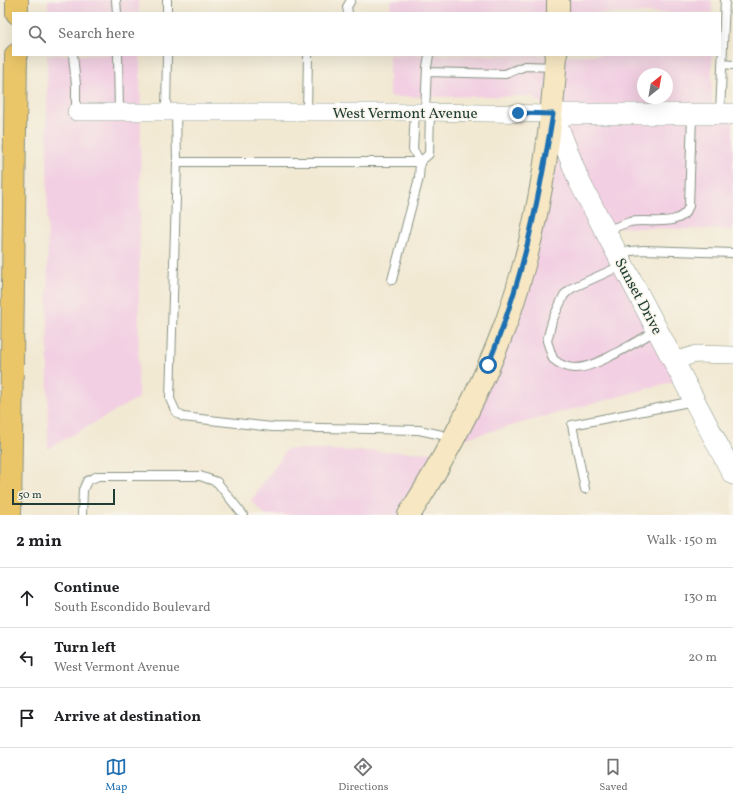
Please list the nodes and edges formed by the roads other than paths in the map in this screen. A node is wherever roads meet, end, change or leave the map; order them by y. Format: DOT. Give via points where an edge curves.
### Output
graph roads {
  1 [pos="17,0"];
  2 [pos="116,0"];
  3 [pos="167,0"];
  4 [pos="351,0"];
  5 [pos="558,0"];
  6 [pos="725,0"];
  7 [pos="17,12"];
  8 [pos="117,12"];
  9 [pos="167,12"];
  10 [pos="348,12"];
  11 [pos="558,12"];
  12 [pos="16,56"];
  13 [pos="73,56"];
  14 [pos="118,56"];
  15 [pos="167,56"];
  16 [pos="308,56"];
  17 [pos="429,56"];
  18 [pos="556,61"];
  19 [pos="722,64"];
  20 [pos="733,65"];
  21 [pos="426,72"];
  22 [pos="76,112"];
  23 [pos="171,112"];
  24 [pos="423,112"];
  25 [pos="119,113"];
  26 [pos="307,113"];
  27 [pos="553,114"];
  28 [pos="692,114"];
  29 [pos="727,114"];
  30 [pos="177,162"];
  31 [pos="420,162"];
  32 [pos="606,231"];
  33 [pos="733,253"];
  34 [pos="620,259"];
  35 [pos="392,280"];
  36 [pos="657,330"];
  37 [pos="733,355"];
  38 [pos="674,361"];
  39 [pos="695,401"];
  40 [pos="452,442"];
  41 [pos="733,474"];
  42 [pos="585,489"];
  43 [pos="10,515"];
  44 [pos="82,515"];
  45 [pos="243,515"];
  46 [pos="409,515"];
  1 -- 7 [label="highway"];
  2 -- 8 [label="lane"];
  3 -- 9 [label="lane"];
  4 -- 10 [label="lane" via="347,7"];
  5 -- 11 [label="main road"];
  6 -- 19 [label="lane"];
  12 -- 43 [label="highway"];
  13 -- 22 [label="lane"];
  14 -- 25 [label="lane"];
  15 -- 23 [label="lane"];
  16 -- 26 [label="lane"];
  17 -- 21 [label="lane"];
  18 -- 21 [label="lane" via="525,66 505,74"];
  18 -- 27 [label="main road"];
  19 -- 20 [label="lane"];
  19 -- 29 [label="lane"];
  21 -- 24 [label="lane"];
  22 -- 25 [label="street, West Vermont Avenue"];
  23 -- 25 [label="street, West Vermont Avenue"];
  23 -- 26 [label="street, West Vermont Avenue"];
  23 -- 30 [label="lane"];
  24 -- 26 [label="street, West Vermont Avenue"];
  24 -- 27 [label="street, West Vermont Avenue"];
  24 -- 31 [label="lane" via="413,149"];
  24 -- 31 [label="lane" via="429,154"];
  27 -- 28 [label="street, West Vermont Avenue"];
  27 -- 32 [label="street, Sunset Drive" via="579,181"];
  27 -- 40 [label="main road" via="538,203 508,316"];
  28 -- 29 [label="street, West Vermont Avenue"];
  28 -- 32 [label="lane" via="687,212 674,220 630,222"];
  30 -- 31 [label="lane"];
  30 -- 40 [label="lane" via="170,399 176,412 183,417 272,427 410,430 442,435"];
  31 -- 35 [label="lane" via="419,178"];
  32 -- 34 [label="street, Sunset Drive"];
  33 -- 34 [label="lane" via="644,250"];
  34 -- 36 [label="street, Sunset Drive"];
  34 -- 36 [label="lane" via="564,295 552,321 547,341 553,359 567,367 594,364"];
  36 -- 38 [label="street, Sunset Drive"];
  37 -- 38 [label="street" via="696,354"];
  38 -- 39 [label="street, Sunset Drive"];
  39 -- 41 [label="street, Sunset Drive"];
  39 -- 42 [label="lane" via="572,425"];
  40 -- 46 [label="main road"];
  44 -- 45 [label="lane" via="83,490 87,481 98,476 200,476 217,482"];
}
